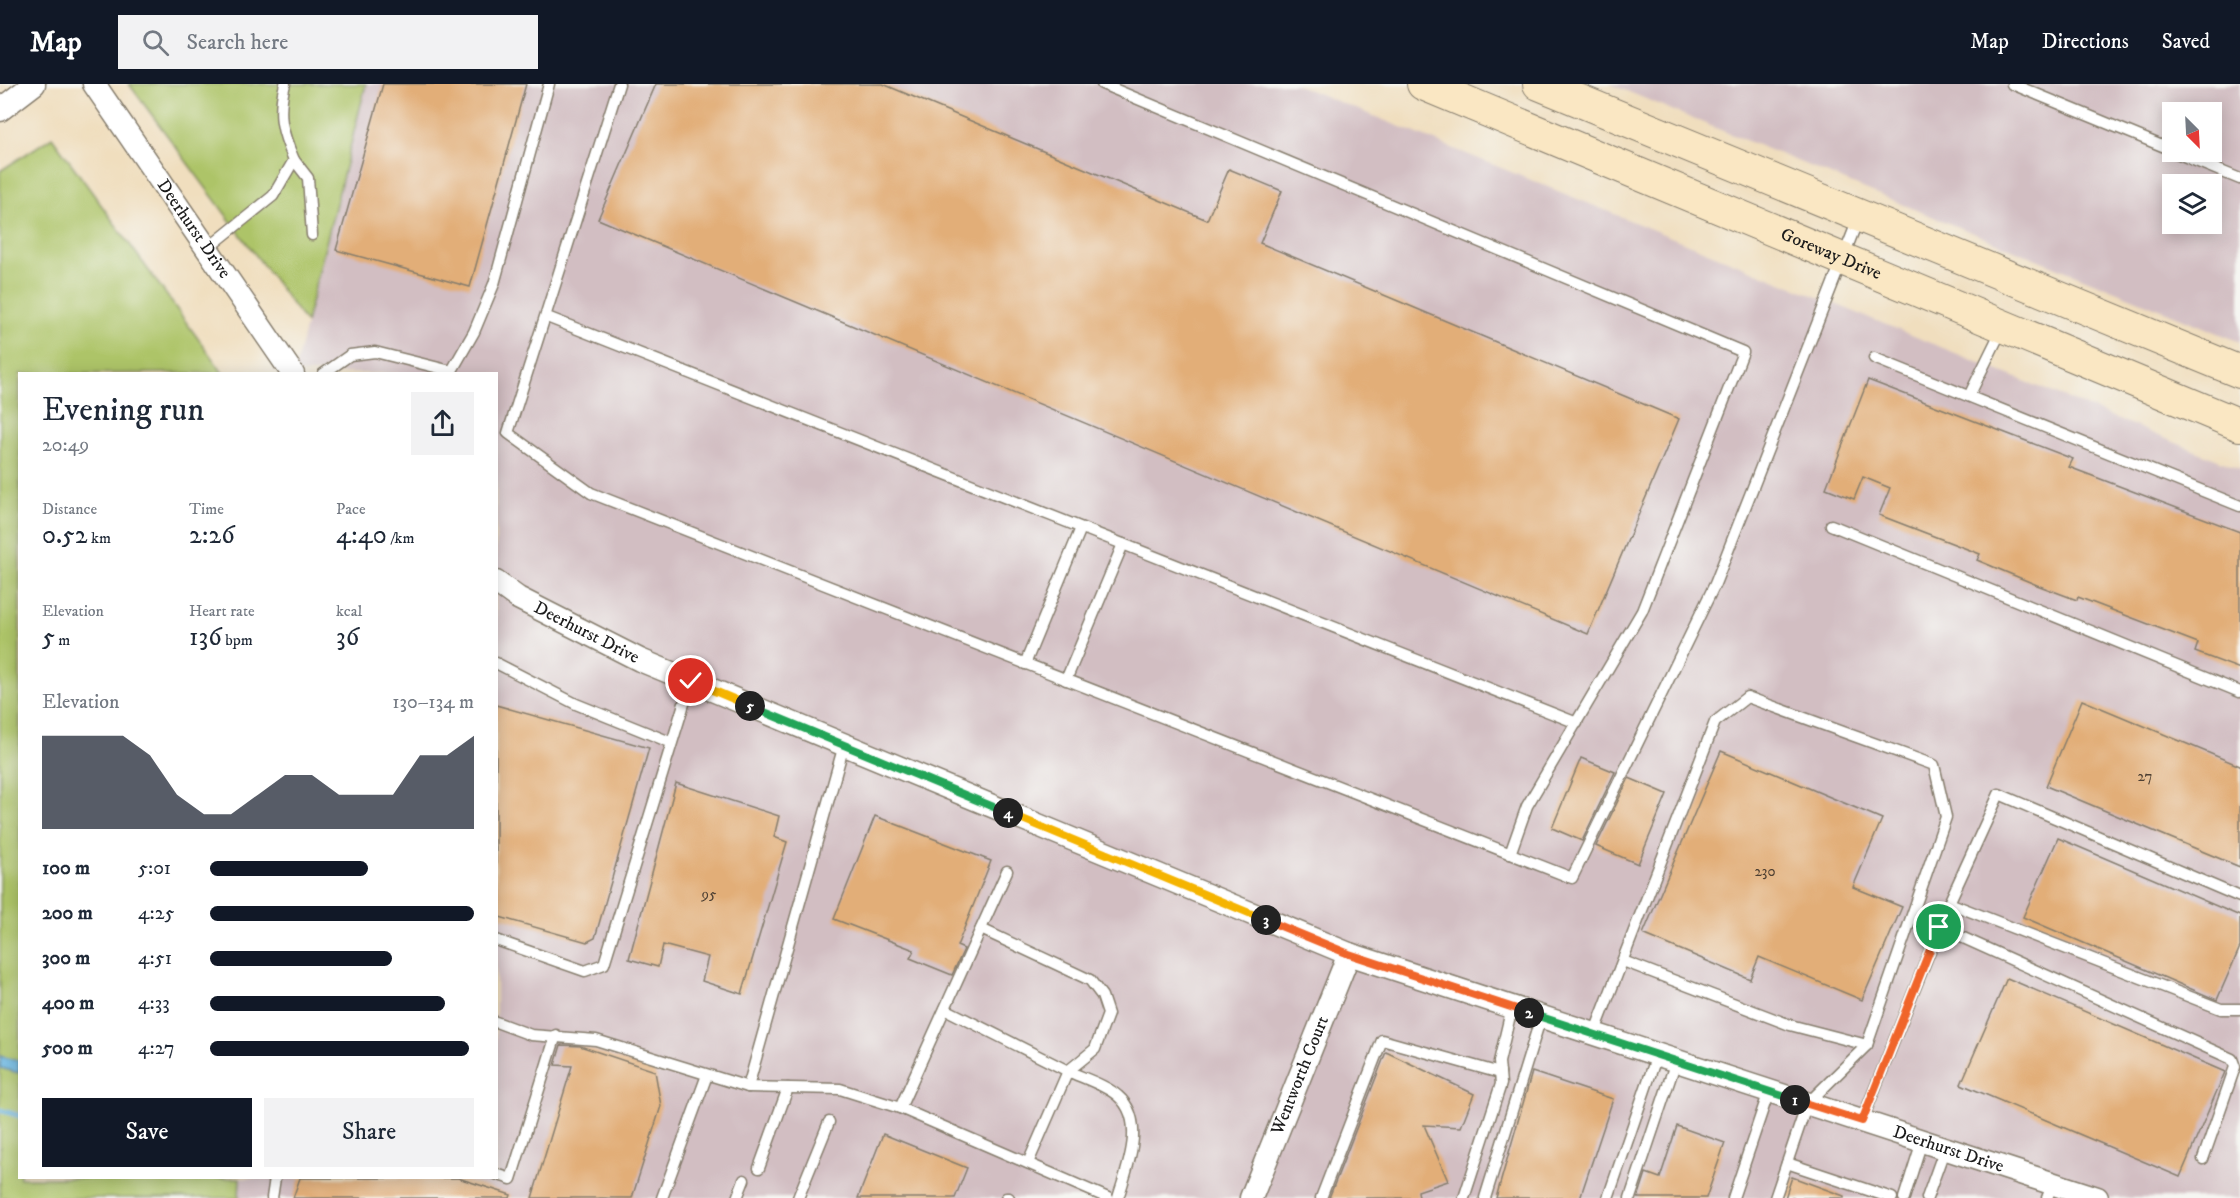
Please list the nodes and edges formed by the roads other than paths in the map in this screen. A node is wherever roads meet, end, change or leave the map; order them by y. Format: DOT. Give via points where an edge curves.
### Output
graph roads {
  1 [pos="34,84"];
  2 [pos="94,84"];
  3 [pos="285,84"];
  4 [pos="549,84"];
  5 [pos="620,84"];
  6 [pos="1102,84"];
  7 [pos="1423,84"];
  8 [pos="1539,84"];
  9 [pos="2012,84"];
  10 [pos="0,110"];
  11 [pos="2162,146"];
  12 [pos="294,160"];
  13 [pos="2199,162"];
  14 [pos="2240,179"];
  15 [pos="1859,216"];
  16 [pos="312,235"];
  17 [pos="207,249"];
  18 [pos="1842,260"];
  19 [pos="547,317"];
  20 [pos="2003,326"];
  21 [pos="1874,358"];
  22 [pos="292,372"];
  23 [pos="325,372"];
  24 [pos="451,372"];
  25 [pos="2240,372"];
  26 [pos="1969,396"];
  27 [pos="2240,425"];
  28 [pos="2240,506"];
  29 [pos="1831,525"];
  30 [pos="1081,528"];
  31 [pos="1123,544"];
  32 [pos="498,583"];
  33 [pos="498,664"];
  34 [pos="1025,664"];
  35 [pos="1066,680"];
  36 [pos="691,681"];
  37 [pos="2240,692"];
  38 [pos="1577,723"];
  39 [pos="670,742"];
  40 [pos="844,745"];
  41 [pos="1510,854"];
  42 [pos="1007,871"];
  43 [pos="2240,897"];
  44 [pos="1949,903"];
  45 [pos="1939,927"];
  46 [pos="981,929"];
  47 [pos="498,941"];
  48 [pos="1349,954"];
  49 [pos="1623,960"];
  50 [pos="1512,1007"];
  51 [pos="945,1009"];
  52 [pos="2240,1009"];
  53 [pos="1541,1017"];
  54 [pos="498,1023"];
  55 [pos="1594,1034"];
  56 [pos="556,1035"];
  57 [pos="1867,1045"];
  58 [pos="1667,1058"];
  59 [pos="2238,1068"];
  60 [pos="1068,1071"];
  61 [pos="1500,1074"];
  62 [pos="707,1075"];
  63 [pos="748,1087"];
  64 [pos="788,1088"];
  65 [pos="1769,1091"];
  66 [pos="1807,1104"];
  67 [pos="900,1108"];
  68 [pos="1862,1121"];
  69 [pos="829,1122"];
  70 [pos="1922,1141"];
  71 [pos="1945,1148"];
  72 [pos="2203,1159"];
  73 [pos="1028,1163"];
  74 [pos="1787,1163"];
  75 [pos="759,1168"];
  76 [pos="498,1174"];
  77 [pos="275,1179"];
  78 [pos="744,1180"];
  79 [pos="2050,1191"];
  80 [pos="2082,1196"];
  81 [pos="272,1198"];
  82 [pos="662,1198"];
  83 [pos="738,1198"];
  84 [pos="798,1198"];
  85 [pos="1108,1198"];
  86 [pos="1118,1198"];
  87 [pos="1251,1198"];
  88 [pos="1322,1198"];
  89 [pos="1464,1198"];
  90 [pos="1485,1198"];
  91 [pos="1608,1198"];
  92 [pos="1630,1198"];
  93 [pos="1733,1198"];
  94 [pos="1775,1198"];
  95 [pos="1892,1198"];
  96 [pos="1904,1198"];
  97 [pos="1927,1198"];
  1 -- 10 [label="street"];
  2 -- 17 [label="street, Deerhurst Drive"];
  3 -- 12 [label="lane" via="281,128"];
  4 -- 24 [label="lane" via="494,284 474,332"];
  5 -- 19 [label="lane"];
  6 -- 38 [label="lane" via="1743,352 1642,612"];
  7 -- 18 [label="main road, Goreway Drive"];
  8 -- 15 [label="main road"];
  9 -- 11 [label="lane"];
  12 -- 16 [label="lane" via="308,178"];
  12 -- 17 [label="lane" via="273,196"];
  13 -- 14 [label="lane"];
  15 -- 18 [label="lane"];
  15 -- 25 [label="main road"];
  17 -- 22 [label="street, Deerhurst Drive"];
  18 -- 20 [label="main road, Goreway Drive"];
  18 -- 41 [label="lane" via="1715,584 1572,878"];
  19 -- 30 [label="lane"];
  19 -- 34 [label="lane" via="508,433 591,493"];
  20 -- 26 [label="lane"];
  20 -- 27 [label="main road, Goreway Drive"];
  21 -- 26 [label="lane"];
  23 -- 24 [label="lane" via="351,355 375,352"];
  26 -- 28 [label="lane"];
  29 -- 37 [label="lane"];
  30 -- 31 [label="lane"];
  30 -- 34 [label="lane"];
  31 -- 35 [label="lane"];
  31 -- 38 [label="lane"];
  32 -- 36 [label="street, Deerhurst Drive" via="640,660"];
  33 -- 39 [label="lane" via="576,704"];
  34 -- 35 [label="lane"];
  35 -- 41 [label="lane"];
  36 -- 39 [label="lane"];
  36 -- 40 [label="street, Deerhurst Drive"];
  38 -- 41 [label="lane" via="1527,806"];
  39 -- 47 [label="lane" via="604,964 585,971"];
  40 -- 48 [label="street, Deerhurst Drive"];
  40 -- 63 [label="lane"];
  42 -- 46 [label="lane"];
  43 -- 44 [label="lane" via="1999,794"];
  44 -- 45 [label="lane"];
  44 -- 52 [label="lane" via="2221,1008"];
  45 -- 59 [label="lane" via="2232,1059"];
  45 -- 68 [label="lane"];
  46 -- 51 [label="lane"];
  46 -- 60 [label="lane" via="1090,981 1102,996 1108,1014 1095,1049"];
  48 -- 50 [label="street, Deerhurst Drive"];
  48 -- 87 [label="street, Wentworth Court"];
  49 -- 55 [label="lane"];
  49 -- 57 [label="lane" via="1790,1025"];
  49 -- 57 [label="lane" via="1715,722 1747,697 1934,765 1946,817"];
  50 -- 53 [label="street, Deerhurst Drive"];
  50 -- 61 [label="lane" via="1499,1062"];
  51 -- 60 [label="lane"];
  51 -- 67 [label="lane"];
  53 -- 55 [label="street, Deerhurst Drive"];
  53 -- 90 [label="lane"];
  54 -- 56 [label="lane" via="531,1035"];
  55 -- 58 [label="street, Deerhurst Drive"];
  56 -- 62 [label="lane" via="596,1040"];
  56 -- 76 [label="lane" via="511,1179"];
  57 -- 66 [label="lane"];
  58 -- 65 [label="street, Deerhurst Drive"];
  58 -- 91 [label="lane"];
  58 -- 92 [label="lane"];
  59 -- 72 [label="lane"];
  60 -- 73 [label="lane"];
  60 -- 86 [label="lane" via="1118,1095 1127,1107 1135,1137"];
  61 -- 88 [label="lane" via="1382,1040"];
  61 -- 89 [label="lane" via="1501,1084"];
  62 -- 63 [label="lane"];
  62 -- 82 [label="lane"];
  63 -- 64 [label="lane"];
  64 -- 67 [label="lane" via="840,1089"];
  64 -- 75 [label="lane"];
  65 -- 66 [label="street, Deerhurst Drive"];
  65 -- 93 [label="lane"];
  66 -- 68 [label="street, Deerhurst Drive"];
  66 -- 74 [label="lane"];
  67 -- 73 [label="lane"];
  68 -- 70 [label="street, Deerhurst Drive"];
  69 -- 84 [label="lane"];
  70 -- 71 [label="street, Deerhurst Drive"];
  70 -- 96 [label="lane"];
  71 -- 79 [label="street, Deerhurst Drive"];
  71 -- 97 [label="lane"];
  73 -- 85 [label="lane"];
  74 -- 94 [label="lane"];
  74 -- 95 [label="lane"];
  77 -- 81 [label="lane"];
  78 -- 83 [label="lane"];
  79 -- 80 [label="street, Deerhurst Drive"];
}
